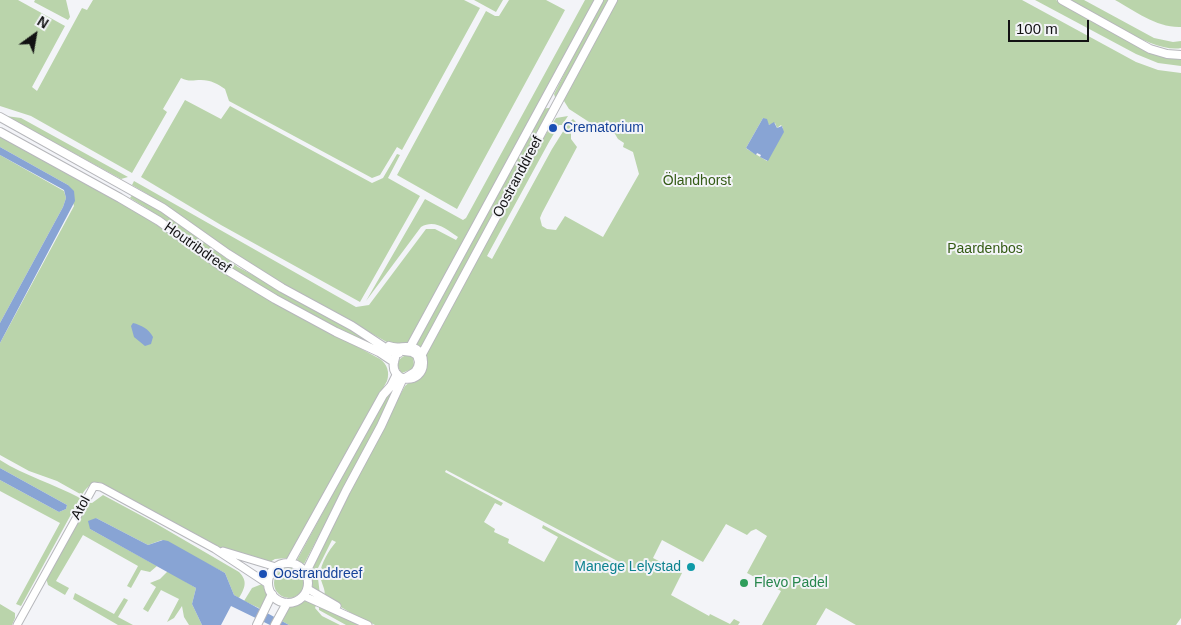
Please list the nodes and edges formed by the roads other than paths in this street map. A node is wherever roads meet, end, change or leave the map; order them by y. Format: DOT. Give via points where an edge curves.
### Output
graph roads {
  1 [pos="599,0"];
  2 [pos="613,0"];
  3 [pos="1062,0"];
  4 [pos="1139,42"];
  5 [pos="1181,51"];
  6 [pos="1181,55"];
  7 [pos="0,117"];
  8 [pos="0,132"];
  9 [pos="372,350"];
  10 [pos="404,350"];
  11 [pos="422,354"];
  12 [pos="394,362"];
  13 [pos="403,377"];
  14 [pos="383,395"];
  15 [pos="215,549"];
  16 [pos="290,562"];
  17 [pos="276,567"];
  18 [pos="306,572"];
  19 [pos="268,584"];
  20 [pos="306,592"];
  21 [pos="272,594"];
  22 [pos="287,603"];
  23 [pos="277,622"];
  24 [pos="17,625"];
  25 [pos="257,625"];
  26 [pos="368,625"];
  1 -- 10 [label="main road, Oostranddreef"];
  2 -- 11 [label="main road, Oostranddreef"];
  3 -- 4 [label="main road"];
  4 -- 5 [label="main road"];
  4 -- 6 [label="main road" via="1153,51"];
  7 -- 10 [label="main road, Houtribdreef" via="163,208 282,288 390,350"];
  8 -- 9 [label="main road, Houtribdreef" via="159,221 222,267 275,299"];
  9 -- 12 [label="main road, Houtribdreef"];
  9 -- 14 [label="main road" via="389,364 390,378"];
  10 -- 11 [label="main road, Houtribdreef" via="416,349"];
  10 -- 12 [label="main road"];
  10 -- 13 [label="main road" via="416,355 419,364 415,372"];
  11 -- 13 [label="main road, Oostranddreef" via="422,370 415,377"];
  12 -- 13 [label="main road" via="394,369"];
  13 -- 14 [label="main road"];
  13 -- 18 [label="main road"];
  14 -- 16 [label="main road"];
  15 -- 17 [label="street, Atol"];
  15 -- 19 [label="street, Atol"];
  15 -- 24 [label="street, Atol" via="102,487 94,486"];
  16 -- 17 [label="main road"];
  16 -- 18 [label="main road"];
  17 -- 19 [label="main road"];
  18 -- 20 [label="main road"];
  19 -- 21 [label="main road"];
  20 -- 22 [label="main road" via="297,601"];
  20 -- 26 [label="street"];
  21 -- 22 [label="main road"];
  21 -- 25 [label="main road"];
  22 -- 23 [label="main road"];
}
